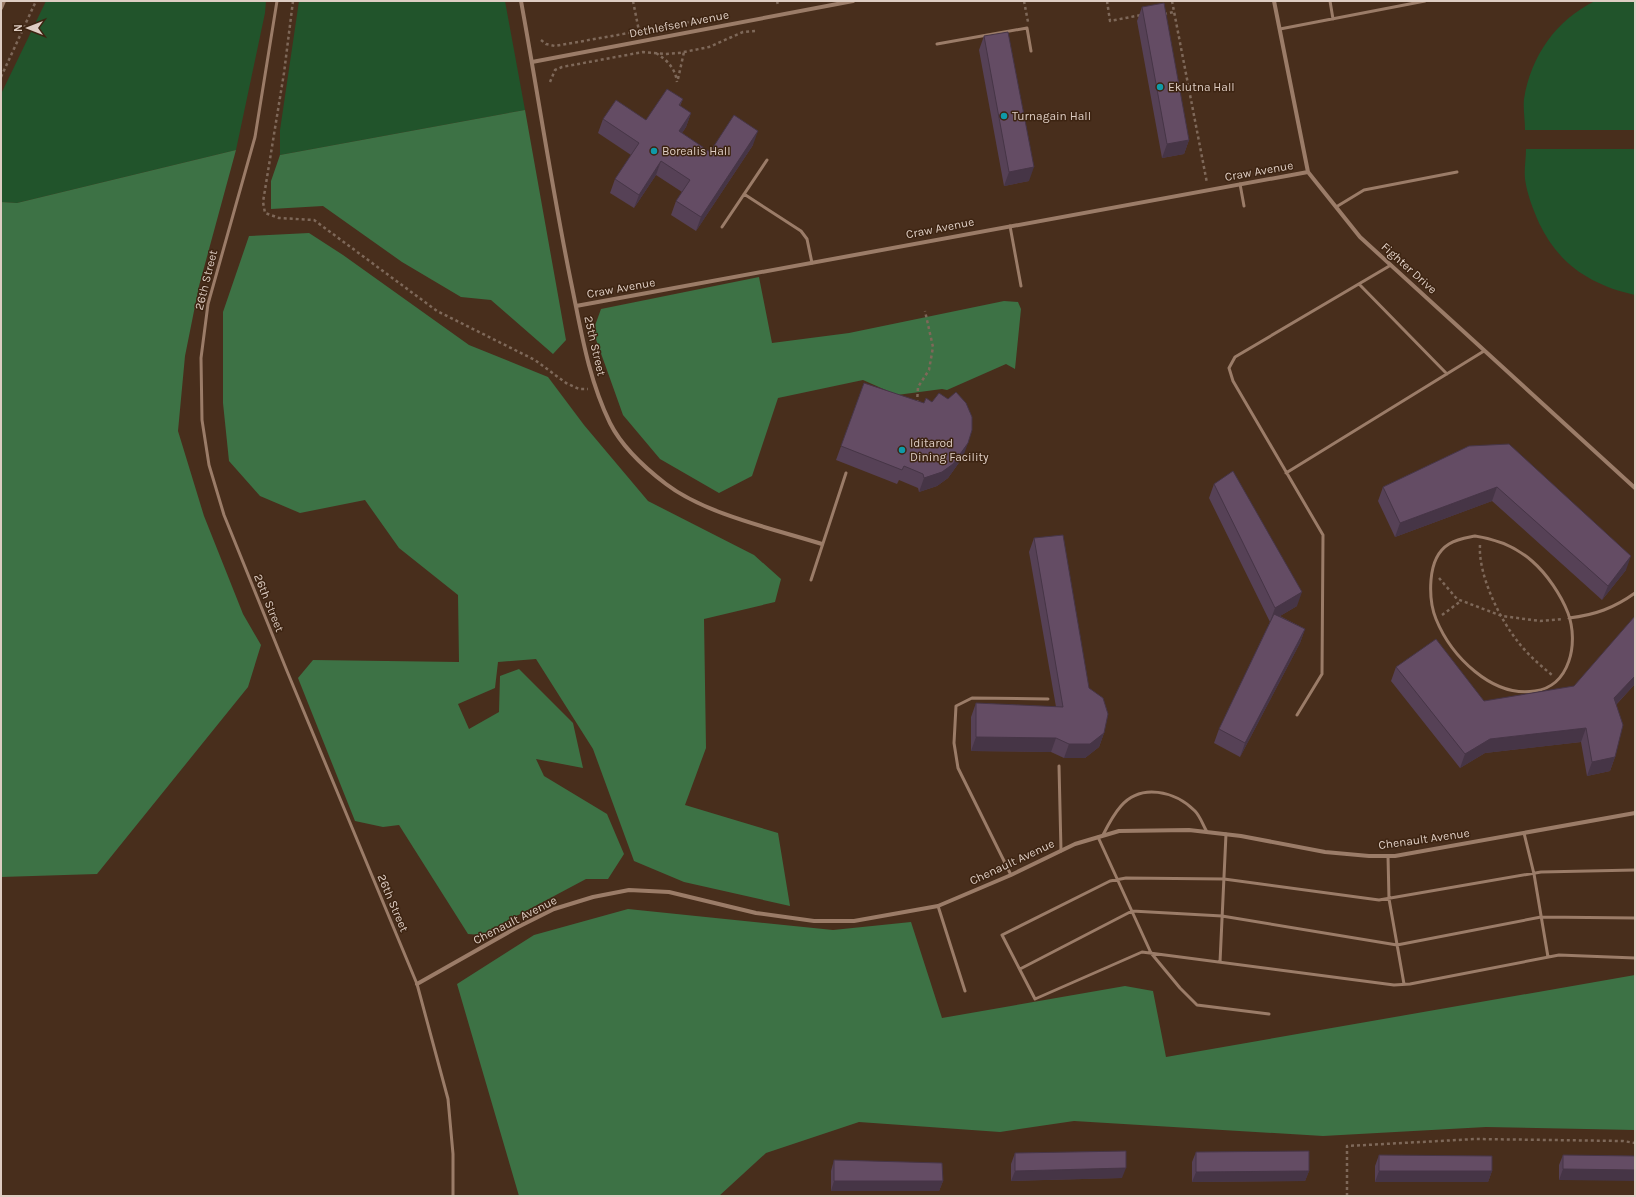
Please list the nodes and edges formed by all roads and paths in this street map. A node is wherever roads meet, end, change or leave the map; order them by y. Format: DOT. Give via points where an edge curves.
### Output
graph roads {
  1 [pos="4,1"];
  2 [pos="36,1"];
  3 [pos="277,1"];
  4 [pos="293,1"];
  5 [pos="521,1"];
  6 [pos="634,1"];
  7 [pos="777,1"];
  8 [pos="853,1"];
  9 [pos="1024,1"];
  10 [pos="1106,1"];
  11 [pos="1172,1"];
  12 [pos="1274,1"];
  13 [pos="1330,1"];
  14 [pos="1425,1"];
  15 [pos="778,5"];
  16 [pos="1,8"];
  17 [pos="1159,12"];
  18 [pos="1174,12"];
  19 [pos="1145,14"];
  20 [pos="1333,19"];
  21 [pos="1027,28"];
  22 [pos="1280,29"];
  23 [pos="755,31"];
  24 [pos="541,40"];
  25 [pos="937,44"];
  26 [pos="1031,51"];
  27 [pos="654,52"];
  28 [pos="684,52"];
  29 [pos="532,62"];
  30 [pos="1,77"];
  31 [pos="550,82"];
  32 [pos="767,160"];
  33 [pos="1308,172"];
  34 [pos="1457,172"];
  35 [pos="1240,184"];
  36 [pos="1208,190"];
  37 [pos="744,194"];
  38 [pos="1244,206"];
  39 [pos="1336,207"];
  40 [pos="1010,226"];
  41 [pos="722,227"];
  42 [pos="812,263"];
  43 [pos="1391,266"];
  44 [pos="1359,284"];
  45 [pos="1021,286"];
  46 [pos="576,306"];
  47 [pos="925,310"];
  48 [pos="1484,351"];
  49 [pos="1447,374"];
  50 [pos="595,388"];
  51 [pos="917,404"];
  52 [pos="846,473"];
  53 [pos="1286,473"];
  54 [pos="1635,488"];
  55 [pos="1481,537"];
  56 [pos="822,544"];
  57 [pos="1432,568"];
  58 [pos="811,580"];
  59 [pos="1635,593"];
  60 [pos="1461,601"];
  61 [pos="1502,616"];
  62 [pos="1569,618"];
  63 [pos="1436,619"];
  64 [pos="1558,680"];
  65 [pos="1048,699"];
  66 [pos="1297,715"];
  67 [pos="1059,766"];
  68 [pos="1635,813"];
  69 [pos="1207,832"];
  70 [pos="1524,833"];
  71 [pos="1226,834"];
  72 [pos="1103,835"];
  73 [pos="1098,837"];
  74 [pos="1061,851"];
  75 [pos="1388,856"];
  76 [pos="1635,870"];
  77 [pos="1534,874"];
  78 [pos="1011,875"];
  79 [pos="1224,879"];
  80 [pos="1118,880"];
  81 [pos="1389,899"];
  82 [pos="938,906"];
  83 [pos="1132,910"];
  84 [pos="1222,916"];
  85 [pos="1541,916"];
  86 [pos="1635,918"];
  87 [pos="1397,945"];
  88 [pos="1151,953"];
  89 [pos="1548,957"];
  90 [pos="1635,958"];
  91 [pos="1220,962"];
  92 [pos="1020,969"];
  93 [pos="417,984"];
  94 [pos="1404,984"];
  95 [pos="965,991"];
  96 [pos="1269,1014"];
  97 [pos="1635,1143"];
  98 [pos="454,1196"];
  99 [pos="1347,1196"];
  1 -- 16 [label="street"];
  2 -- 30 [label="path"];
  3 -- 93 [label="lane, 26th Street" via="255,136 208,304 201,358 202,420 209,465 224,515 286,671"];
  4 -- 50 [label="path" via="263,202 265,213 279,218 314,220 437,311 535,360 566,383 579,389"];
  5 -- 29 [label="street, 25th Street"];
  6 -- 24 [label="path" via="639,31 555,46"];
  7 -- 15 [label="path"];
  8 -- 29 [label="street, Dethlefsen Avenue"];
  9 -- 21 [label="path"];
  10 -- 19 [label="path" via="1110,21"];
  11 -- 18 [label="path"];
  12 -- 22 [label="street, Fighter Drive"];
  13 -- 20 [label="lane"];
  14 -- 20 [label="lane"];
  17 -- 18 [label="path"];
  18 -- 36 [label="path"];
  20 -- 22 [label="lane"];
  21 -- 25 [label="lane"];
  21 -- 26 [label="lane"];
  22 -- 33 [label="street, Fighter Drive"];
  23 -- 28 [label="path" via="743,32 709,47"];
  27 -- 28 [label="path"];
  27 -- 28 [label="path" via="671,64 678,82"];
  27 -- 31 [label="path" via="562,67 555,70"];
  29 -- 46 [label="street, 25th Street"];
  32 -- 37 [label="lane"];
  33 -- 35 [label="street, Craw Avenue"];
  33 -- 39 [label="street, Fighter Drive"];
  34 -- 39 [label="lane" via="1364,190"];
  35 -- 36 [label="street, Craw Avenue"];
  35 -- 38 [label="lane"];
  36 -- 40 [label="street, Craw Avenue"];
  37 -- 41 [label="lane"];
  37 -- 42 [label="lane" via="801,231 807,239"];
  39 -- 43 [label="street, Fighter Drive" via="1360,237"];
  40 -- 42 [label="street, Craw Avenue"];
  40 -- 45 [label="lane"];
  42 -- 46 [label="street, Craw Avenue"];
  43 -- 44 [label="lane"];
  43 -- 48 [label="street, Fighter Drive"];
  44 -- 49 [label="lane"];
  44 -- 53 [label="lane" via="1235,357 1229,368 1232,381"];
  46 -- 50 [label="street, 25th Street" via="587,363"];
  47 -- 51 [label="path" via="933,347 929,370 918,387"];
  48 -- 49 [label="lane"];
  48 -- 54 [label="street, Fighter Drive"];
  49 -- 53 [label="lane"];
  50 -- 56 [label="street, 25th Street" via="611,425 627,448 667,485 716,510"];
  52 -- 56 [label="lane"];
  53 -- 66 [label="lane" via="1323,535 1322,674"];
  55 -- 57 [label="lane" via="1460,539 1447,545 1437,556"];
  55 -- 61 [label="path" via="1480,555 1483,568 1492,598"];
  55 -- 62 [label="lane" via="1517,550 1532,561 1546,575"];
  56 -- 58 [label="lane"];
  57 -- 60 [label="path"];
  57 -- 63 [label="lane" via="1430,595"];
  59 -- 62 [label="lane" via="1616,606 1601,612"];
  60 -- 61 [label="path"];
  60 -- 63 [label="path"];
  61 -- 62 [label="path" via="1540,620"];
  61 -- 64 [label="path" via="1526,652"];
  62 -- 64 [label="lane" via="1572,653 1566,669"];
  63 -- 64 [label="lane" via="1451,646 1471,667 1491,682 1510,690 1527,692 1542,690"];
  65 -- 78 [label="lane" via="972,698 956,706 954,743 958,768"];
  67 -- 74 [label="lane"];
  68 -- 70 [label="street, Chenault Avenue"];
  69 -- 71 [label="street, Chenault Avenue"];
  69 -- 72 [label="street, Chenault Avenue" via="1119,831"];
  69 -- 72 [label="lane" via="1195,811 1178,798 1163,792 1141,792 1121,805"];
  70 -- 75 [label="street, Chenault Avenue"];
  70 -- 77 [label="lane"];
  71 -- 75 [label="street, Chenault Avenue" via="1325,852"];
  71 -- 79 [label="lane"];
  72 -- 73 [label="street, Chenault Avenue"];
  73 -- 74 [label="street, Chenault Avenue"];
  73 -- 80 [label="lane"];
  74 -- 78 [label="street, Chenault Avenue"];
  75 -- 81 [label="lane"];
  76 -- 77 [label="lane"];
  77 -- 81 [label="lane"];
  77 -- 85 [label="lane"];
  78 -- 82 [label="street, Chenault Avenue"];
  79 -- 80 [label="lane"];
  79 -- 81 [label="lane" via="1379,900"];
  79 -- 84 [label="lane"];
  80 -- 83 [label="lane"];
  80 -- 92 [label="lane" via="1110,881 1002,935"];
  81 -- 87 [label="lane"];
  82 -- 93 [label="street, Chenault Avenue" via="854,921 814,921 756,913 669,892 629,890 593,897 554,909"];
  82 -- 95 [label="lane"];
  83 -- 84 [label="lane"];
  83 -- 88 [label="lane"];
  83 -- 92 [label="lane"];
  84 -- 87 [label="lane"];
  84 -- 91 [label="lane"];
  85 -- 86 [label="lane"];
  85 -- 87 [label="lane"];
  85 -- 89 [label="lane"];
  87 -- 94 [label="lane"];
  88 -- 91 [label="lane"];
  88 -- 92 [label="lane" via="1142,952 1034,999"];
  88 -- 96 [label="lane" via="1197,1005"];
  89 -- 90 [label="lane" via="1559,955"];
  89 -- 94 [label="lane"];
  91 -- 94 [label="lane" via="1394,985"];
  93 -- 98 [label="lane, 26th Street" via="448,1100"];
  97 -- 99 [label="path" via="1476,1139 1347,1146"];
}
